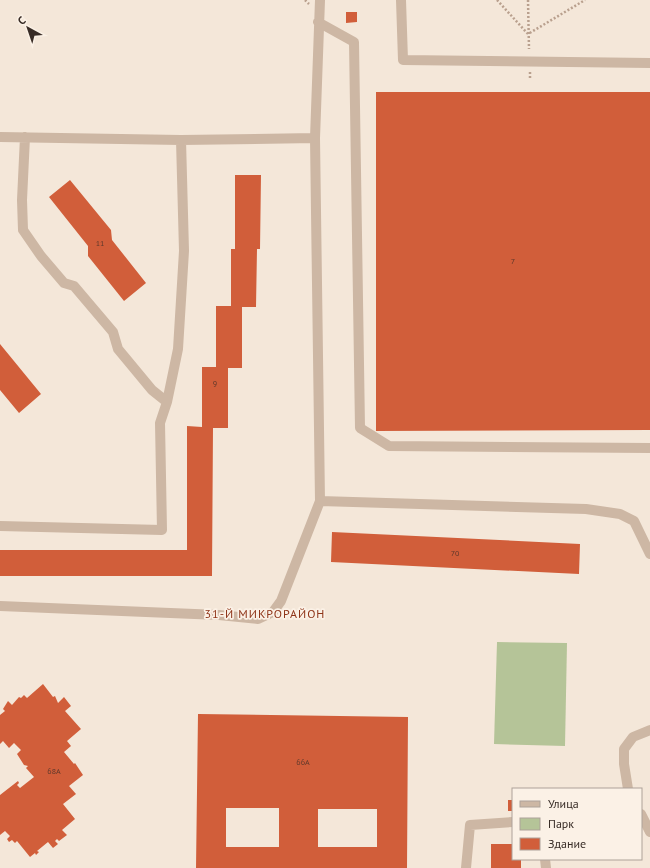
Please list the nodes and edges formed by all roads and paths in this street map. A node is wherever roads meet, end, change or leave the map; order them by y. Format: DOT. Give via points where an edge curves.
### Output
graph roads {
  1 [pos="320,0"];
  2 [pos="401,0"];
  3 [pos="497,0"];
  4 [pos="528,0"];
  5 [pos="584,0"];
  6 [pos="318,22"];
  7 [pos="528,34"];
  8 [pos="529,61"];
  9 [pos="650,63"];
  10 [pos="530,79"];
  11 [pos="0,137"];
  12 [pos="25,137"];
  13 [pos="315,138"];
  14 [pos="181,140"];
  15 [pos="167,402"];
  16 [pos="650,448"];
  17 [pos="320,501"];
  18 [pos="0,526"];
  19 [pos="650,554"];
  20 [pos="0,606"];
  21 [pos="650,730"];
  22 [pos="628,788"];
  23 [pos="642,816"];
  24 [pos="512,822"];
  25 [pos="650,832"];
  26 [pos="466,868"];
  1 -- 6 [label="street"];
  2 -- 8 [label="street" via="403,60"];
  3 -- 7 [label="path"];
  4 -- 7 [label="path"];
  5 -- 7 [label="path"];
  6 -- 13 [label="street"];
  6 -- 16 [label="street" via="354,42 360,428 389,446"];
  7 -- 8 [label="path"];
  8 -- 9 [label="street"];
  8 -- 10 [label="path"];
  11 -- 12 [label="street"];
  12 -- 14 [label="street"];
  12 -- 15 [label="street" via="23,230 64,283 74,286 113,332 118,349 152,390"];
  13 -- 14 [label="street"];
  13 -- 17 [label="street"];
  14 -- 15 [label="street" via="184,251 178,349"];
  15 -- 18 [label="street" via="160,423 162,530"];
  17 -- 19 [label="street" via="586,509 620,514 634,521"];
  17 -- 20 [label="street" via="281,601 273,612 258,619 219,615"];
  21 -- 22 [label="street" via="633,738 624,749"];
  23 -- 25 [label="street"];
  24 -- 26 [label="street" via="470,825"];
}
